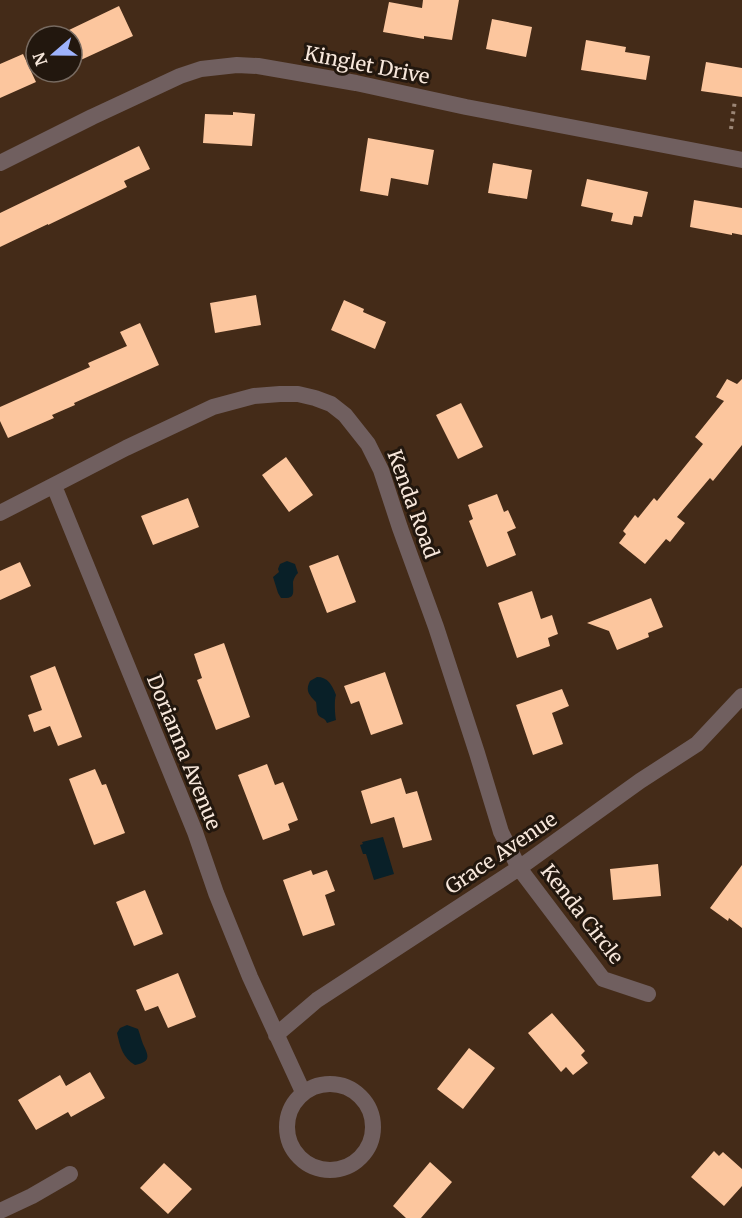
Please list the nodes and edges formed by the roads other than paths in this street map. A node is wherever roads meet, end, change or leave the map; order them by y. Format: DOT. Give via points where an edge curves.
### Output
graph roads {
  1 [pos="742,160"];
  2 [pos="0,163"];
  3 [pos="54,486"];
  4 [pos="0,513"];
  5 [pos="742,696"];
  6 [pos="519,868"];
  7 [pos="648,994"];
  8 [pos="276,1035"];
  9 [pos="303,1092"];
  10 [pos="70,1174"];
  11 [pos="0,1211"];
  1 -- 2 [label="street, Kinglet Drive" via="356,82 237,65 180,76"];
  3 -- 4 [label="street, Kenda Road"];
  3 -- 6 [label="street, Kenda Road" via="185,419 242,398 298,394 332,404 368,444 381,470 501,832"];
  3 -- 8 [label="street, Dorianna Avenue"];
  5 -- 6 [label="street, Grace Avenue" via="697,744"];
  6 -- 7 [label="street, Kenda Circle" via="603,979"];
  6 -- 8 [label="street, Grace Avenue" via="317,1000"];
  8 -- 9 [label="street, Dorianna Avenue"];
  9 -- 9 [label="street" via="289,1112 286,1128 299,1157 315,1167 332,1170 356,1161 366,1151 373,1125 364,1100 342,1085 328,1083"];
  10 -- 11 [label="street"];
}
